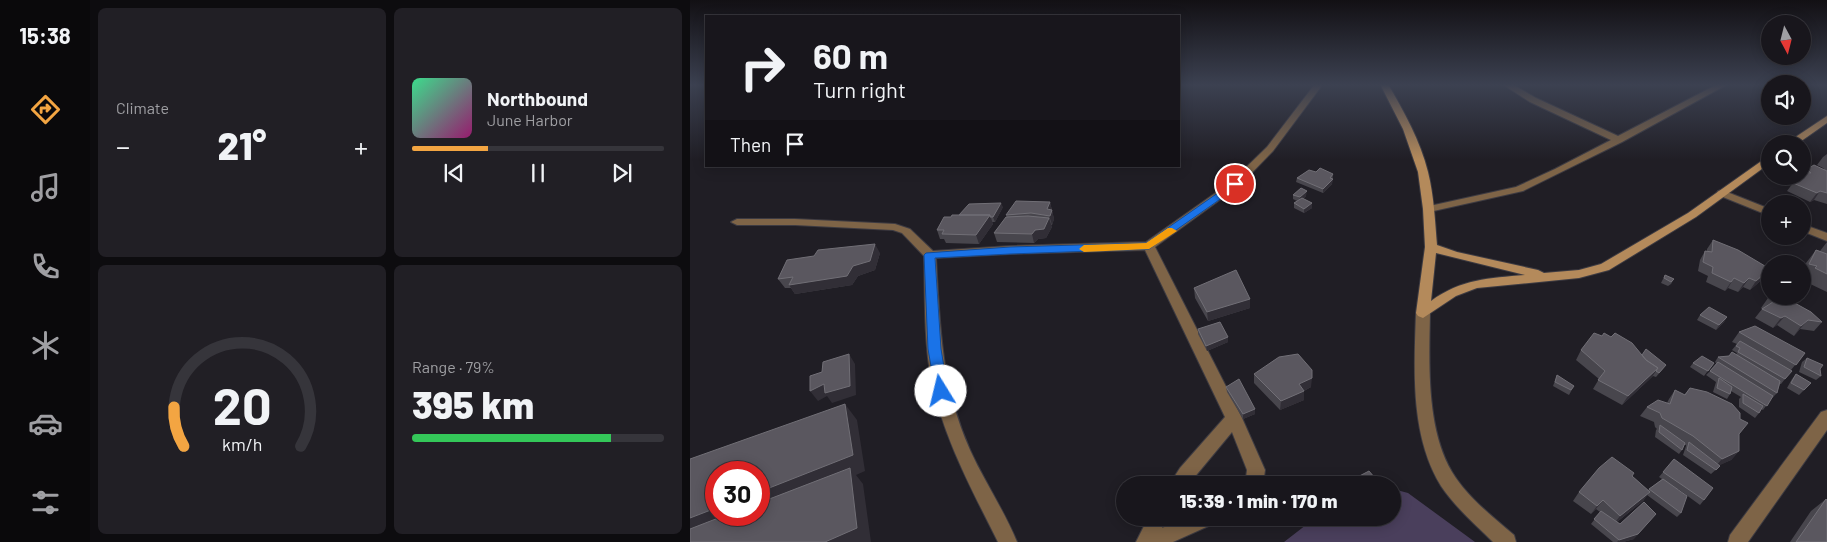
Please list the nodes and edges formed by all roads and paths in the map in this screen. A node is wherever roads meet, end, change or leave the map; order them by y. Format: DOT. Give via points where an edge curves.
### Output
graph roads {
  1 [pos="1300,109"];
  2 [pos="1397,109"];
  3 [pos="1553,109"];
  4 [pos="1677,109"];
  5 [pos="1827,118"];
  6 [pos="1803,135"];
  7 [pos="1619,140"];
  8 [pos="1761,165"];
  9 [pos="1722,193"];
  10 [pos="1429,209"];
  11 [pos="1761,209"];
  12 [pos="736,222"];
  13 [pos="1811,231"];
  14 [pos="1827,237"];
  15 [pos="1149,246"];
  16 [pos="1431,247"];
  17 [pos="930,255"];
  18 [pos="1549,277"];
  19 [pos="1423,313"];
  20 [pos="1234,418"];
  21 [pos="1827,418"];
  22 [pos="1184,476"];
  23 [pos="1255,476"];
  24 [pos="1154,526"];
  25 [pos="1189,526"];
  26 [pos="1008,542"];
  27 [pos="1145,542"];
  28 [pos="1152,542"];
  29 [pos="1507,542"];
  30 [pos="1737,542"];
  1 -- 15 [label="street" via="1270,150 1235,184"];
  2 -- 10 [label="street" via="1416,148"];
  3 -- 7 [label="street"];
  4 -- 7 [label="street"];
  5 -- 6 [label="street"];
  7 -- 10 [label="street" via="1519,189"];
  8 -- 9 [label="street"];
  9 -- 11 [label="street"];
  9 -- 18 [label="street" via="1667,231 1605,267"];
  10 -- 16 [label="street"];
  12 -- 17 [label="street" via="894,227 906,231"];
  13 -- 14 [label="street"];
  15 -- 17 [label="street"];
  15 -- 20 [label="street"];
  16 -- 18 [label="street"];
  16 -- 19 [label="street"];
  17 -- 26 [label="street" via="935,349 941,391 976,481"];
  18 -- 19 [label="street" via="1462,288"];
  19 -- 29 [label="street" via="1421,354 1429,434 1436,458 1464,502"];
  20 -- 22 [label="street"];
  20 -- 23 [label="street" via="1256,470"];
  21 -- 30 [label="street"];
  24 -- 27 [label="street"];
  25 -- 28 [label="street"];
}
